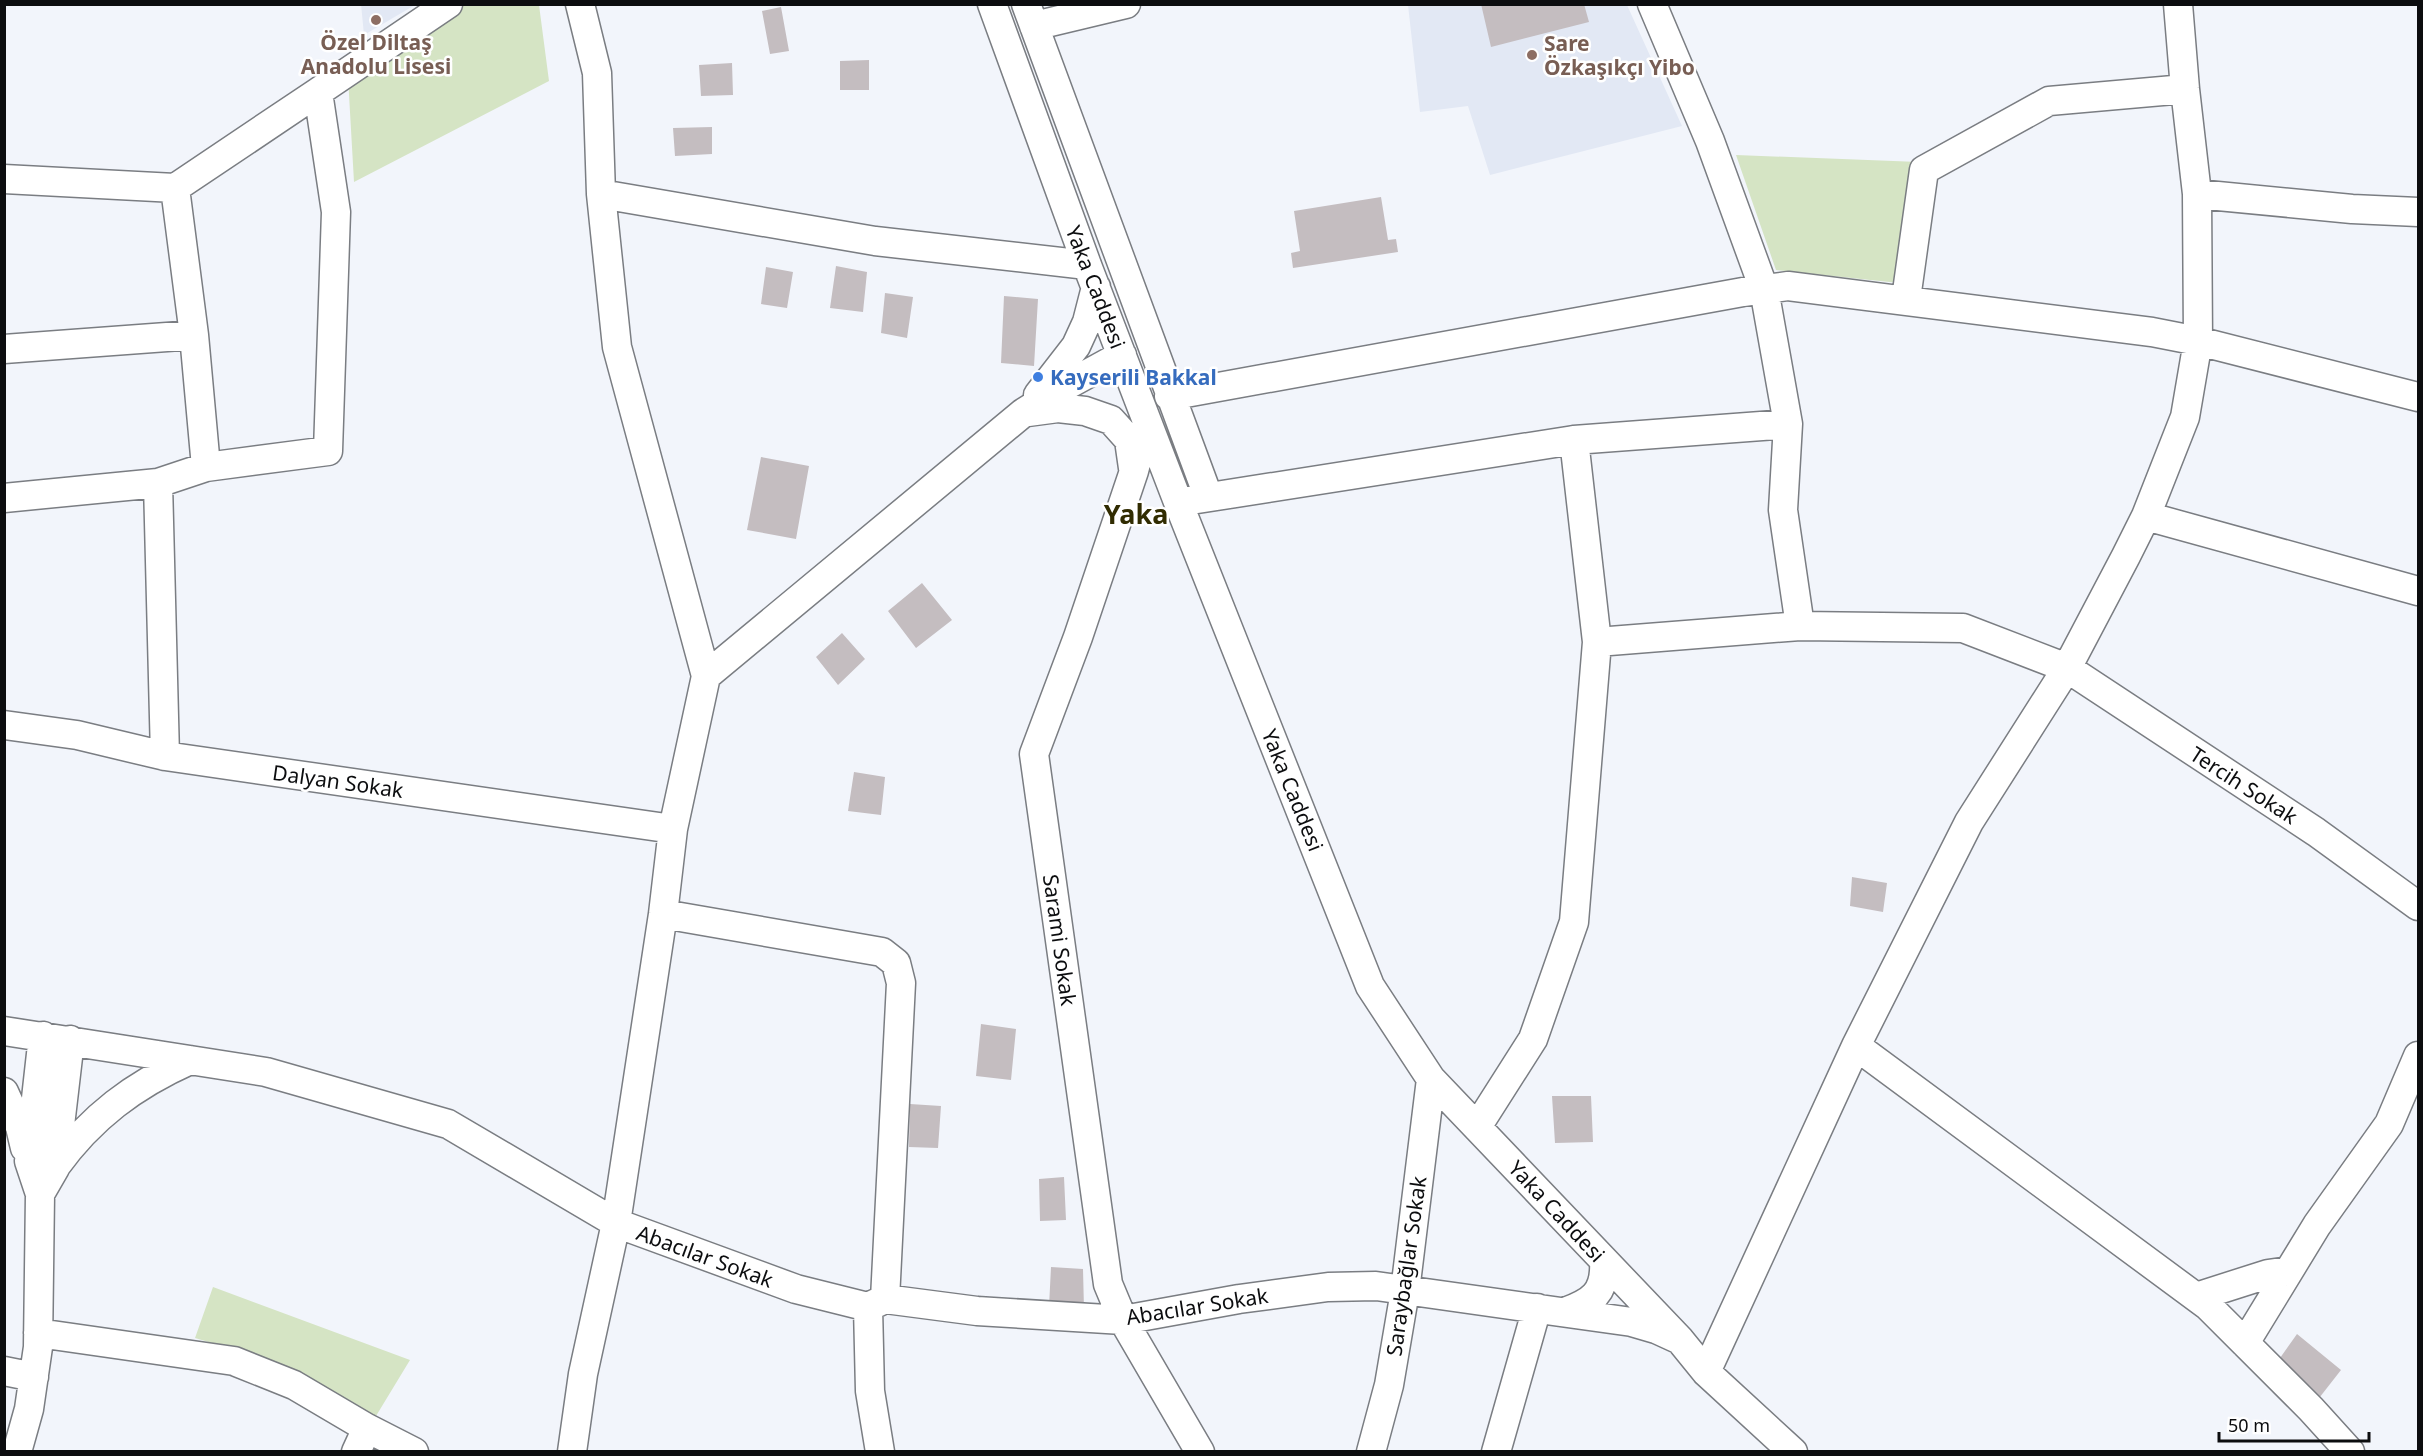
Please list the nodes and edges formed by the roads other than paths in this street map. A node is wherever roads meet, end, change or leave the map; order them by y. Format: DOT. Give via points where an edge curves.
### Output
graph roads {
  1 [pos="448,4"];
  2 [pos="992,4"];
  3 [pos="1126,4"];
  4 [pos="1652,4"];
  5 [pos="2178,4"];
  6 [pos="585,5"];
  7 [pos="1030,15"];
  8 [pos="2185,89"];
  9 [pos="318,92"];
  10 [pos="4,179"];
  11 [pos="175,188"];
  12 [pos="601,194"];
  13 [pos="2197,194"];
  14 [pos="2418,212"];
  15 [pos="1091,276"];
  16 [pos="1764,289"];
  17 [pos="1906,299"];
  18 [pos="194,334"];
  19 [pos="2198,341"];
  20 [pos="4,348"];
  21 [pos="1122,355"];
  22 [pos="1169,396"];
  23 [pos="2418,397"];
  24 [pos="1023,413"];
  25 [pos="1147,422"];
  26 [pos="1788,424"];
  27 [pos="1574,440"];
  28 [pos="206,467"];
  29 [pos="1134,471"];
  30 [pos="158,483"];
  31 [pos="1208,496"];
  32 [pos="4,498"];
  33 [pos="1178,502"];
  34 [pos="2146,516"];
  35 [pos="2418,591"];
  36 [pos="1800,626"];
  37 [pos="1597,642"];
  38 [pos="2067,668"];
  39 [pos="706,676"];
  40 [pos="4,724"];
  41 [pos="165,756"];
  42 [pos="673,829"];
  43 [pos="2418,906"];
  44 [pos="663,914"];
  45 [pos="4,1031"];
  46 [pos="57,1038"];
  47 [pos="1856,1046"];
  48 [pos="2418,1056"];
  49 [pos="190,1060"];
  50 [pos="1431,1079"];
  51 [pos="4,1092"];
  52 [pos="1477,1127"];
  53 [pos="42,1165"];
  54 [pos="616,1223"];
  55 [pos="1604,1261"];
  56 [pos="2289,1271"];
  57 [pos="1405,1290"];
  58 [pos="2196,1297"];
  59 [pos="877,1303"];
  60 [pos="1551,1310"];
  61 [pos="1123,1320"];
  62 [pos="38,1333"];
  63 [pos="1680,1340"];
  64 [pos="2245,1343"];
  65 [pos="4,1371"];
  66 [pos="1706,1372"];
  67 [pos="34,1377"];
  68 [pos="361,1440"];
  69 [pos="16,1452"];
  70 [pos="414,1452"];
  71 [pos="572,1452"];
  72 [pos="880,1452"];
  73 [pos="1200,1452"];
  74 [pos="1371,1452"];
  75 [pos="1497,1452"];
  76 [pos="1794,1452"];
  77 [pos="2350,1452"];
  1 -- 9 [label="street"];
  2 -- 15 [label="street, Yaka Caddesi"];
  3 -- 7 [label="street"];
  4 -- 16 [label="street" via="1710,141"];
  5 -- 8 [label="street"];
  6 -- 12 [label="street" via="597,73"];
  7 -- 22 [label="street"];
  8 -- 13 [label="street"];
  8 -- 17 [label="street" via="2049,101 1924,170"];
  9 -- 11 [label="street"];
  9 -- 28 [label="street" via="336,212 328,451"];
  10 -- 11 [label="street"];
  11 -- 18 [label="street"];
  12 -- 15 [label="street"];
  12 -- 39 [label="street" via="617,347"];
  13 -- 14 [label="street"];
  13 -- 19 [label="street"];
  15 -- 21 [label="street, Yaka Caddesi"];
  15 -- 24 [label="street" via="1087,322 1076,346"];
  16 -- 17 [label="street" via="1788,286"];
  16 -- 22 [label="street"];
  16 -- 26 [label="street"];
  17 -- 19 [label="street"];
  18 -- 20 [label="street"];
  18 -- 28 [label="street"];
  19 -- 23 [label="street"];
  19 -- 34 [label="street" via="2185,417"];
  21 -- 24 [label="street"];
  21 -- 25 [label="street, Yaka Caddesi"];
  22 -- 31 [label="street"];
  24 -- 29 [label="street" via="1058,408 1085,411 1111,420 1129,440"];
  24 -- 39 [label="street"];
  25 -- 29 [label="street, Sarami Sokak"];
  25 -- 33 [label="street, Yaka Caddesi"];
  26 -- 27 [label="street"];
  26 -- 36 [label="street" via="1784,510"];
  27 -- 31 [label="street"];
  27 -- 37 [label="street"];
  28 -- 30 [label="street"];
  29 -- 61 [label="street, Sarami Sokak" via="1034,754 1108,1284"];
  30 -- 32 [label="street"];
  30 -- 41 [label="street"];
  31 -- 33 [label="street"];
  33 -- 50 [label="street, Yaka Caddesi" via="1370,986"];
  34 -- 35 [label="street"];
  34 -- 38 [label="street"];
  36 -- 37 [label="street, Tercih Sokak"];
  36 -- 38 [label="street, Tercih Sokak" via="1963,627"];
  37 -- 52 [label="street" via="1574,922 1533,1039"];
  38 -- 43 [label="street, Tercih Sokak" via="2316,832"];
  38 -- 47 [label="street" via="1969,822"];
  39 -- 42 [label="street"];
  40 -- 41 [label="street, Dalyan Sokak" via="77,735"];
  41 -- 42 [label="street, Dalyan Sokak"];
  42 -- 44 [label="street"];
  44 -- 54 [label="street"];
  44 -- 59 [label="street" via="882,952 896,963 901,983"];
  45 -- 46 [label="street, Abacılar Sokak"];
  46 -- 49 [label="street, Abacılar Sokak"];
  46 -- 53 [label="street"];
  47 -- 58 [label="street"];
  47 -- 66 [label="street"];
  48 -- 56 [label="street" via="2389,1124"];
  49 -- 53 [label="street" via="142,1083"];
  49 -- 54 [label="street, Abacılar Sokak" via="266,1072 448,1124"];
  50 -- 52 [label="street, Yaka Caddesi"];
  50 -- 57 [label="street, Saraybağlar Sokak"];
  51 -- 53 [label="street"];
  52 -- 55 [label="street, Yaka Caddesi"];
  53 -- 62 [label="street"];
  54 -- 59 [label="street, Abacılar Sokak" via="796,1288"];
  54 -- 71 [label="street" via="583,1374"];
  55 -- 60 [label="street" via="1605,1276 1599,1292 1586,1304"];
  55 -- 63 [label="street, Yaka Caddesi"];
  56 -- 58 [label="street"];
  56 -- 64 [label="street"];
  57 -- 60 [label="street, Abacılar Sokak"];
  57 -- 61 [label="street, Abacılar Sokak" via="1328,1287"];
  57 -- 74 [label="street, Saraybağlar Sokak" via="1389,1386"];
  58 -- 64 [label="street"];
  59 -- 61 [label="street, Abacılar Sokak"];
  59 -- 72 [label="street" via="870,1391"];
  60 -- 63 [label="street, Abacılar Sokak" via="1632,1322"];
  60 -- 75 [label="street"];
  61 -- 73 [label="street, Sarami Sokak"];
  62 -- 67 [label="street"];
  62 -- 68 [label="street" via="234,1361 294,1385"];
  63 -- 66 [label="street, Yaka Caddesi"];
  64 -- 77 [label="street"];
  65 -- 67 [label="street"];
  66 -- 76 [label="street, Yaka Caddesi"];
  67 -- 69 [label="street"];
  68 -- 70 [label="street"];
}
